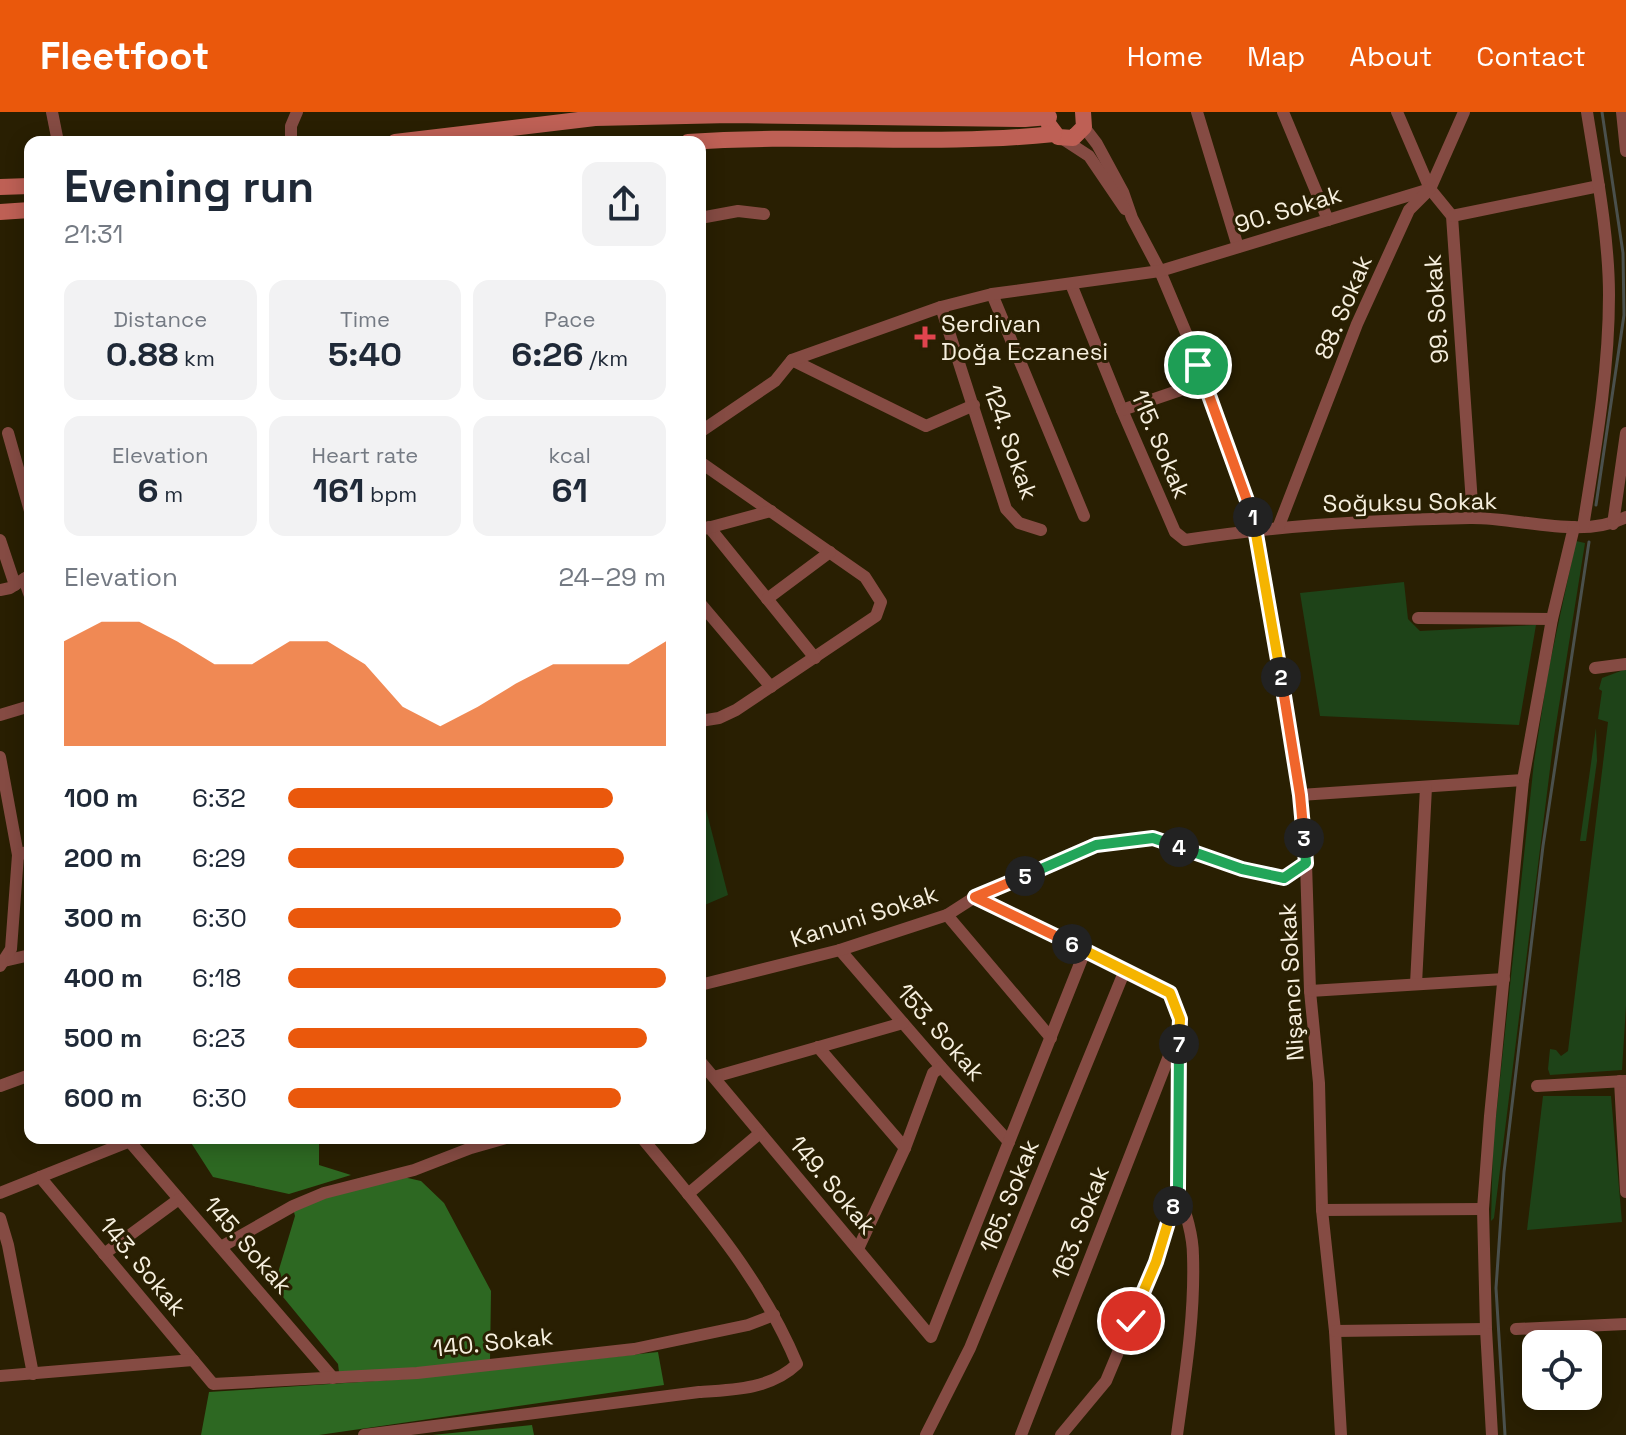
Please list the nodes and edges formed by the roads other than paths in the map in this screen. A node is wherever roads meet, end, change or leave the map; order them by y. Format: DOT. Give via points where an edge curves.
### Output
graph roads {
  1 [pos="52,112"];
  2 [pos="297,112"];
  3 [pos="1197,112"];
  4 [pos="1283,112"];
  5 [pos="1397,112"];
  6 [pos="1464,112"];
  7 [pos="1587,112"];
  8 [pos="1622,112"];
  9 [pos="1050,114"];
  10 [pos="594,115"];
  11 [pos="1086,118"];
  12 [pos="57,136"];
  13 [pos="291,136"];
  14 [pos="439,136"];
  15 [pos="1058,136"];
  16 [pos="706,141"];
  17 [pos="1626,151"];
  18 [pos="24,186"];
  19 [pos="1599,186"];
  20 [pos="0,187"];
  21 [pos="1430,189"];
  22 [pos="24,210"];
  23 [pos="0,212"];
  24 [pos="764,214"];
  25 [pos="1452,216"];
  26 [pos="706,217"];
  27 [pos="1132,218"];
  28 [pos="1328,220"];
  29 [pos="1238,247"];
  30 [pos="1160,271"];
  31 [pos="1071,284"];
  32 [pos="992,294"];
  33 [pos="941,307"];
  34 [pos="792,360"];
  35 [pos="1204,382"];
  36 [pos="974,405"];
  37 [pos="1122,410"];
  38 [pos="706,428"];
  39 [pos="8,433"];
  40 [pos="1626,433"];
  41 [pos="706,466"];
  42 [pos="24,481"];
  43 [pos="771,511"];
  44 [pos="1084,516"];
  45 [pos="1626,517"];
  46 [pos="1473,518"];
  47 [pos="1613,524"];
  48 [pos="706,527"];
  49 [pos="1579,527"];
  50 [pos="1278,528"];
  51 [pos="1257,529"];
  52 [pos="1626,529"];
  53 [pos="706,530"];
  54 [pos="1041,530"];
  55 [pos="1175,532"];
  56 [pos="0,540"];
  57 [pos="830,552"];
  58 [pos="23,579"];
  59 [pos="0,590"];
  60 [pos="767,599"];
  61 [pos="706,610"];
  62 [pos="1418,618"];
  63 [pos="1552,619"];
  64 [pos="815,658"];
  65 [pos="1626,664"];
  66 [pos="1595,668"];
  67 [pos="771,687"];
  68 [pos="24,708"];
  69 [pos="0,715"];
  70 [pos="706,720"];
  71 [pos="0,757"];
  72 [pos="1523,780"];
  73 [pos="1426,787"];
  74 [pos="1300,795"];
  75 [pos="24,845"];
  76 [pos="1306,863"];
  77 [pos="24,865"];
  78 [pos="975,897"];
  79 [pos="947,915"];
  80 [pos="840,950"];
  81 [pos="1085,951"];
  82 [pos="24,957"];
  83 [pos="2,963"];
  84 [pos="1125,970"];
  85 [pos="1504,979"];
  86 [pos="706,984"];
  87 [pos="1416,984"];
  88 [pos="1310,991"];
  89 [pos="903,1023"];
  90 [pos="1180,1028"];
  91 [pos="1051,1038"];
  92 [pos="818,1047"];
  93 [pos="941,1067"];
  94 [pos="706,1068"];
  95 [pos="24,1077"];
  96 [pos="714,1077"];
  97 [pos="1623,1081"];
  98 [pos="0,1086"];
  99 [pos="1537,1086"];
  100 [pos="760,1133"];
  101 [pos="1009,1142"];
  102 [pos="122,1144"];
  103 [pos="139,1144"];
  104 [pos="485,1144"];
  105 [pos="647,1144"];
  106 [pos="905,1148"];
  107 [pos="40,1177"];
  108 [pos="1626,1189"];
  109 [pos="1178,1190"];
  110 [pos="0,1193"];
  111 [pos="688,1194"];
  112 [pos="179,1199"];
  113 [pos="1483,1209"];
  114 [pos="1322,1210"];
  115 [pos="0,1218"];
  116 [pos="221,1247"];
  117 [pos="858,1249"];
  118 [pos="104,1254"];
  119 [pos="774,1315"];
  120 [pos="1626,1324"];
  121 [pos="1486,1329"];
  122 [pos="1516,1329"];
  123 [pos="1335,1331"];
  124 [pos="193,1360"];
  125 [pos="33,1374"];
  126 [pos="0,1376"];
  127 [pos="333,1378"];
  128 [pos="213,1384"];
  129 [pos="364,1435"];
  130 [pos="926,1435"];
  131 [pos="1021,1435"];
  132 [pos="1061,1435"];
  133 [pos="1177,1435"];
  134 [pos="1341,1435"];
  135 [pos="1492,1435"];
  1 -- 12 [label="street"];
  2 -- 13 [label="street"];
  3 -- 29 [label="street"];
  4 -- 28 [label="street"];
  5 -- 21 [label="street"];
  6 -- 21 [label="street, 88. Sokak"];
  7 -- 19 [label="street"];
  8 -- 17 [label="street"];
  9 -- 10 [label="main road" via="1025,119"];
  9 -- 15 [label="main road" via="1049,126"];
  10 -- 14 [label="main road"];
  11 -- 15 [label="main road" via="1077,136"];
  11 -- 27 [label="street"];
  15 -- 16 [label="main road"];
  15 -- 27 [label="street" via="1089,156"];
  18 -- 20 [label="main road"];
  19 -- 25 [label="street"];
  19 -- 49 [label="street" via="1609,294 1601,409"];
  21 -- 25 [label="street"];
  21 -- 28 [label="street, 90. Sokak"];
  21 -- 50 [label="street, 88. Sokak" via="1409,210 1357,324"];
  22 -- 23 [label="main road"];
  24 -- 26 [label="street" via="738,211"];
  25 -- 46 [label="street, 99. Sokak"];
  27 -- 30 [label="street, Nişancı Sokak"];
  28 -- 29 [label="street, 90. Sokak"];
  29 -- 30 [label="street, 90. Sokak"];
  30 -- 31 [label="street, 90. Sokak"];
  30 -- 35 [label="street, Nişancı Sokak"];
  31 -- 32 [label="street, 90. Sokak"];
  31 -- 37 [label="street, 115. Sokak"];
  32 -- 33 [label="street, 90. Sokak"];
  32 -- 44 [label="street"];
  33 -- 34 [label="street, 90. Sokak"];
  33 -- 36 [label="street, 124. Sokak"];
  34 -- 36 [label="street" via="926,426"];
  34 -- 38 [label="street" via="775,381"];
  35 -- 37 [label="street"];
  35 -- 51 [label="street, Nişancı Sokak"];
  36 -- 54 [label="street, 124. Sokak" via="1006,509 1019,523"];
  37 -- 55 [label="street, 115. Sokak"];
  39 -- 42 [label="street"];
  40 -- 47 [label="street"];
  41 -- 43 [label="street"];
  43 -- 48 [label="street"];
  43 -- 57 [label="street"];
  45 -- 47 [label="street"];
  46 -- 49 [label="street, Soğuksu Sokak"];
  46 -- 50 [label="street, Soğuksu Sokak"];
  47 -- 49 [label="street, Soğuksu Sokak"];
  47 -- 52 [label="street"];
  49 -- 63 [label="street"];
  50 -- 51 [label="street, Soğuksu Sokak"];
  51 -- 55 [label="street, Soğuksu Sokak" via="1185,540"];
  51 -- 74 [label="street, Nişancı Sokak"];
  53 -- 60 [label="street"];
  56 -- 58 [label="street"];
  57 -- 60 [label="street"];
  57 -- 64 [label="street" via="865,577 881,602 876,616"];
  58 -- 59 [label="street"];
  60 -- 64 [label="street"];
  61 -- 67 [label="street"];
  62 -- 63 [label="street"];
  63 -- 72 [label="street"];
  64 -- 67 [label="street"];
  65 -- 66 [label="street"];
  67 -- 70 [label="street" via="719,718"];
  68 -- 69 [label="street"];
  71 -- 75 [label="street"];
  72 -- 73 [label="street"];
  72 -- 85 [label="street"];
  73 -- 74 [label="street"];
  73 -- 87 [label="street"];
  74 -- 76 [label="street, Nişancı Sokak"];
  76 -- 78 [label="street, Kanuni Sokak" via="1284,878 1153,838 1096,845"];
  76 -- 88 [label="street, Nişancı Sokak"];
  77 -- 83 [label="street" via="11,949"];
  78 -- 79 [label="street, Kanuni Sokak"];
  78 -- 81 [label="street"];
  79 -- 80 [label="street, Kanuni Sokak"];
  79 -- 91 [label="street"];
  80 -- 86 [label="street, Kanuni Sokak"];
  80 -- 89 [label="street, 153. Sokak"];
  81 -- 84 [label="street"];
  81 -- 91 [label="street"];
  82 -- 83 [label="street"];
  84 -- 90 [label="street" via="1170,993"];
  84 -- 130 [label="street, 165. Sokak" via="970,1348"];
  85 -- 87 [label="street"];
  85 -- 113 [label="street"];
  87 -- 88 [label="street"];
  88 -- 114 [label="street, Nişancı Sokak"];
  89 -- 92 [label="street"];
  89 -- 93 [label="street, 153. Sokak"];
  90 -- 109 [label="street"];
  90 -- 131 [label="street, 163. Sokak"];
  91 -- 101 [label="street"];
  92 -- 96 [label="street"];
  92 -- 106 [label="street"];
  93 -- 101 [label="street, 153. Sokak"];
  93 -- 106 [label="street" via="933,1073"];
  94 -- 96 [label="street, 149. Sokak"];
  95 -- 98 [label="street"];
  96 -- 100 [label="street, 149. Sokak"];
  97 -- 99 [label="street"];
  97 -- 108 [label="street"];
  100 -- 111 [label="street"];
  100 -- 117 [label="street, 149. Sokak"];
  101 -- 117 [label="street, 149. Sokak" via="931,1337"];
  102 -- 107 [label="street"];
  103 -- 112 [label="street, 145. Sokak"];
  104 -- 116 [label="street" via="414,1170 324,1193"];
  105 -- 111 [label="street"];
  106 -- 117 [label="street"];
  107 -- 110 [label="street"];
  107 -- 118 [label="street, 143. Sokak"];
  109 -- 132 [label="street" via="1156,1262 1106,1381"];
  109 -- 133 [label="street" via="1193,1254"];
  111 -- 119 [label="street"];
  112 -- 116 [label="street, 145. Sokak"];
  112 -- 118 [label="street"];
  113 -- 114 [label="street"];
  113 -- 121 [label="street"];
  114 -- 123 [label="street, Nişancı Sokak"];
  115 -- 125 [label="street"];
  116 -- 127 [label="street, 145. Sokak"];
  118 -- 124 [label="street, 143. Sokak"];
  119 -- 127 [label="street, 140. Sokak" via="634,1349"];
  119 -- 129 [label="street" via="797,1364 784,1376 746,1388"];
  120 -- 122 [label="street"];
  121 -- 123 [label="street"];
  121 -- 135 [label="street"];
  123 -- 134 [label="street, Nişancı Sokak"];
  124 -- 125 [label="street"];
  124 -- 128 [label="street, 143. Sokak"];
  125 -- 126 [label="street"];
  127 -- 128 [label="street, 140. Sokak"];
}
